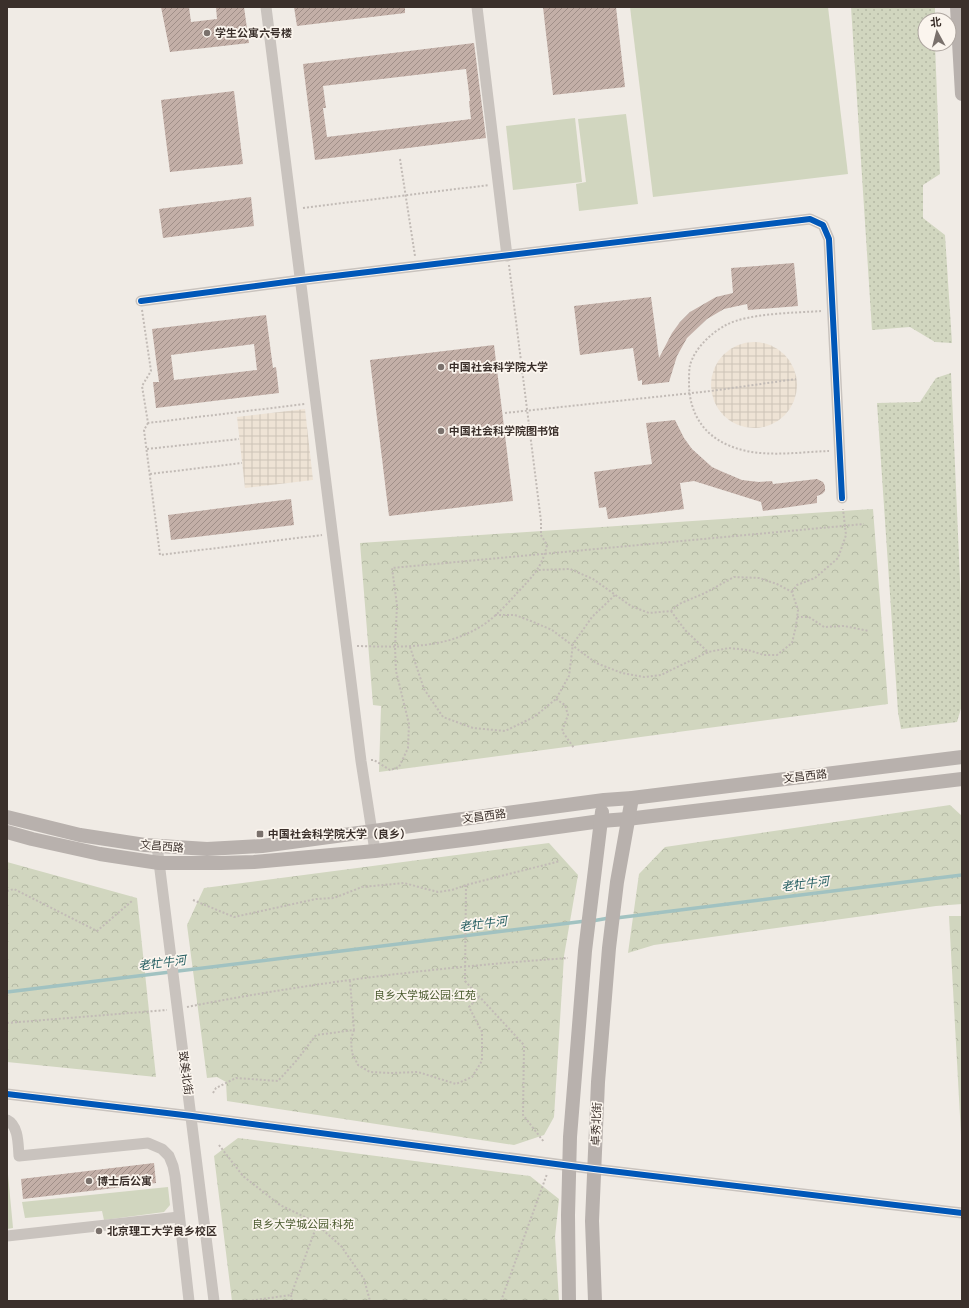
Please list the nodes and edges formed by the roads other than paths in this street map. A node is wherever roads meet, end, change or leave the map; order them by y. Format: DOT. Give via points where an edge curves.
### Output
graph roads {
  1 [pos="266,7"];
  2 [pos="477,7"];
  3 [pos="957,7"];
  4 [pos="962,94"];
  5 [pos="508,256"];
  6 [pos="301,280"];
  7 [pos="141,301"];
  8 [pos="842,498"];
  9 [pos="962,757"];
  10 [pos="962,779"];
  11 [pos="632,798"];
  12 [pos="604,800"];
  13 [pos="7,817"];
  14 [pos="627,819"];
  15 [pos="601,821"];
  16 [pos="372,831"];
  17 [pos="7,832"];
  18 [pos="157,846"];
  19 [pos="375,851"];
  20 [pos="159,863"];
  21 [pos="7,1094"];
  22 [pos="192,1116"];
  23 [pos="7,1120"];
  24 [pos="569,1166"];
  25 [pos="594,1169"];
  26 [pos="962,1213"];
  27 [pos="179,1217"];
  28 [pos="7,1236"];
  29 [pos="189,1301"];
  30 [pos="214,1301"];
  31 [pos="570,1301"];
  32 [pos="595,1301"];
  1 -- 6 [label="street"];
  2 -- 5 [label="street"];
  3 -- 4 [label="main road"];
  5 -- 6 [label="street"];
  5 -- 8 [label="street" via="810,219 823,225 829,239"];
  6 -- 7 [label="street"];
  6 -- 16 [label="street"];
  9 -- 11 [label="main road, 文昌西路"];
  10 -- 14 [label="main road, 文昌西路"];
  11 -- 12 [label="main road, 文昌西路"];
  11 -- 14 [label="main road, 卓秀北街"];
  12 -- 15 [label="main road"];
  12 -- 16 [label="main road, 文昌西路"];
  13 -- 18 [label="main road, 文昌西路" via="80,835"];
  14 -- 15 [label="main road, 文昌西路"];
  14 -- 25 [label="main road, 卓秀北街" via="609,948"];
  15 -- 19 [label="main road, 文昌西路"];
  15 -- 24 [label="main road" via="585,951"];
  16 -- 18 [label="main road, 文昌西路" via="247,847 208,849"];
  16 -- 19 [label="street"];
  17 -- 20 [label="main road, 文昌西路" via="100,854"];
  18 -- 20 [label="street, 致美北街"];
  19 -- 20 [label="main road, 文昌西路" via="254,862"];
  20 -- 22 [label="street, 致美北街"];
  21 -- 22 [label="street"];
  22 -- 24 [label="street"];
  22 -- 30 [label="street, 致美北街"];
  23 -- 27 [label="street" via="16,1130 19,1156 138,1143 148,1143 162,1149 169,1156 173,1166"];
  24 -- 25 [label="street"];
  24 -- 31 [label="main road"];
  25 -- 26 [label="street"];
  25 -- 32 [label="main road, 卓秀北街" via="592,1221"];
  27 -- 28 [label="street"];
  27 -- 29 [label="street"];
}
